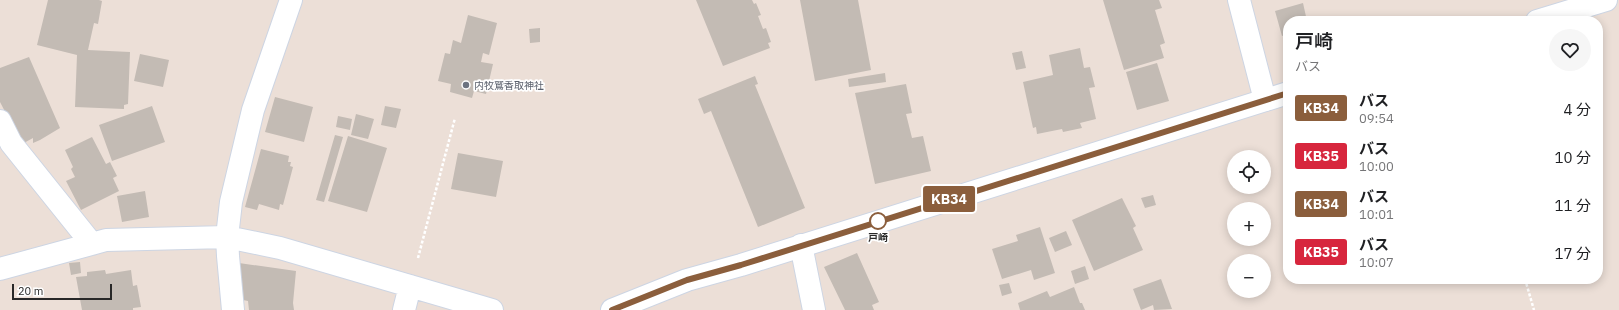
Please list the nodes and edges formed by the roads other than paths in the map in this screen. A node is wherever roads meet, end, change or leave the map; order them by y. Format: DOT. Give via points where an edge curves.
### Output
graph roads {
  1 [pos="291,0"];
  2 [pos="1239,0"];
  3 [pos="1606,0"];
  4 [pos="1553,16"];
  5 [pos="1283,95"];
  6 [pos="1265,100"];
  7 [pos="0,121"];
  8 [pos="228,237"];
  9 [pos="92,244"];
  10 [pos="801,246"];
  11 [pos="0,269"];
  12 [pos="410,286"];
  13 [pos="233,310"];
  14 [pos="404,310"];
  15 [pos="492,310"];
  16 [pos="612,310"];
  17 [pos="814,310"];
  1 -- 8 [label="street" via="252,110 230,202"];
  2 -- 6 [label="street"];
  3 -- 4 [label="street"];
  5 -- 6 [label="street"];
  6 -- 10 [label="street"];
  7 -- 9 [label="street" via="11,143"];
  8 -- 9 [label="street" via="106,240"];
  8 -- 12 [label="street" via="280,248"];
  8 -- 13 [label="street"];
  9 -- 11 [label="street"];
  10 -- 16 [label="street" via="687,280"];
  10 -- 17 [label="street"];
  12 -- 14 [label="street"];
  12 -- 15 [label="street"];
}
